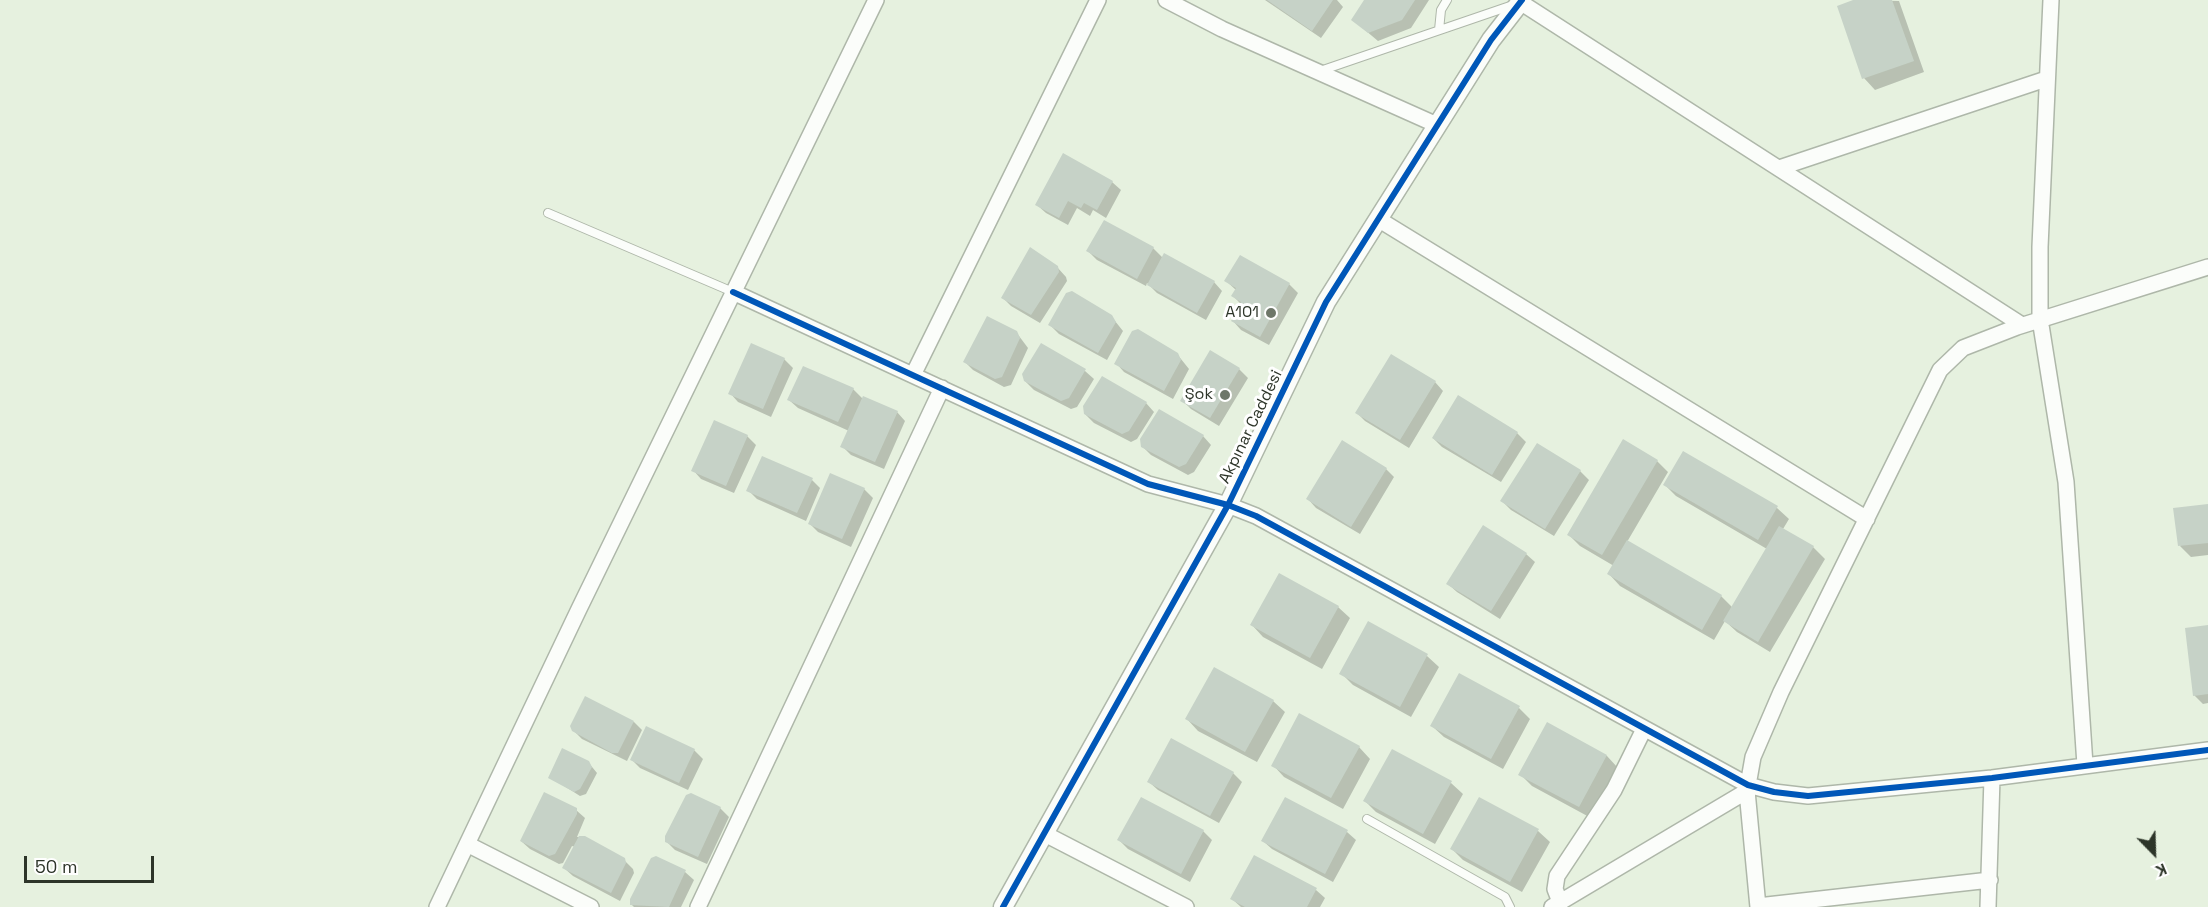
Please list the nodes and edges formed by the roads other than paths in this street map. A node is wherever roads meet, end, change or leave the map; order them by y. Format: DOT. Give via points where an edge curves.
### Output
graph roads {
  1 [pos="876,0"];
  2 [pos="1098,0"];
  3 [pos="1166,0"];
  4 [pos="1447,0"];
  5 [pos="2051,0"];
  6 [pos="1521,1"];
  7 [pos="1439,30"];
  8 [pos="1318,71"];
  9 [pos="2046,79"];
  10 [pos="1437,125"];
  11 [pos="1779,168"];
  12 [pos="548,213"];
  13 [pos="1378,219"];
  14 [pos="2208,267"];
  15 [pos="733,292"];
  16 [pos="2040,319"];
  17 [pos="2022,325"];
  18 [pos="914,375"];
  19 [pos="942,388"];
  20 [pos="1228,505"];
  21 [pos="1867,519"];
  22 [pos="1644,729"];
  23 [pos="2208,750"];
  24 [pos="2085,765"];
  25 [pos="1992,778"];
  26 [pos="1747,788"];
  27 [pos="1367,819"];
  28 [pos="1043,833"];
  29 [pos="467,844"];
  30 [pos="1990,880"];
  31 [pos="1556,905"];
  32 [pos="437,907"];
  33 [pos="591,907"];
  34 [pos="698,907"];
  35 [pos="1003,907"];
  36 [pos="1185,907"];
  37 [pos="1510,907"];
  38 [pos="1758,907"];
  39 [pos="1988,907"];
  1 -- 15 [label="street"];
  2 -- 18 [label="street"];
  3 -- 8 [label="street"];
  4 -- 7 [label="lane" via="1441,10"];
  5 -- 9 [label="street"];
  6 -- 7 [label="lane"];
  6 -- 10 [label="street, Akpınar Caddesi"];
  6 -- 11 [label="street"];
  7 -- 8 [label="lane"];
  8 -- 10 [label="street"];
  9 -- 11 [label="street"];
  9 -- 16 [label="street"];
  10 -- 13 [label="street, Akpınar Caddesi"];
  11 -- 17 [label="street"];
  12 -- 15 [label="lane"];
  13 -- 20 [label="street, Akpınar Caddesi" via="1326,302"];
  13 -- 21 [label="street"];
  14 -- 16 [label="street"];
  15 -- 18 [label="street"];
  15 -- 29 [label="street"];
  16 -- 17 [label="street"];
  16 -- 24 [label="street" via="2066,482"];
  17 -- 21 [label="street" via="1963,348 1940,369"];
  18 -- 19 [label="street"];
  19 -- 20 [label="street" via="1148,484"];
  19 -- 34 [label="street"];
  20 -- 22 [label="street" via="1256,516"];
  20 -- 28 [label="street, Akpınar Caddesi"];
  21 -- 26 [label="street" via="1782,692 1753,758"];
  22 -- 26 [label="street"];
  22 -- 31 [label="street" via="1608,800 1557,876"];
  23 -- 24 [label="street"];
  24 -- 25 [label="street"];
  25 -- 26 [label="street" via="1809,796"];
  25 -- 30 [label="street"];
  26 -- 31 [label="street"];
  26 -- 38 [label="street"];
  27 -- 37 [label="lane" via="1505,897"];
  28 -- 35 [label="street, Akpınar Caddesi"];
  28 -- 36 [label="street"];
  29 -- 32 [label="street"];
  29 -- 33 [label="street"];
  30 -- 38 [label="street"];
  30 -- 39 [label="street"];
}
